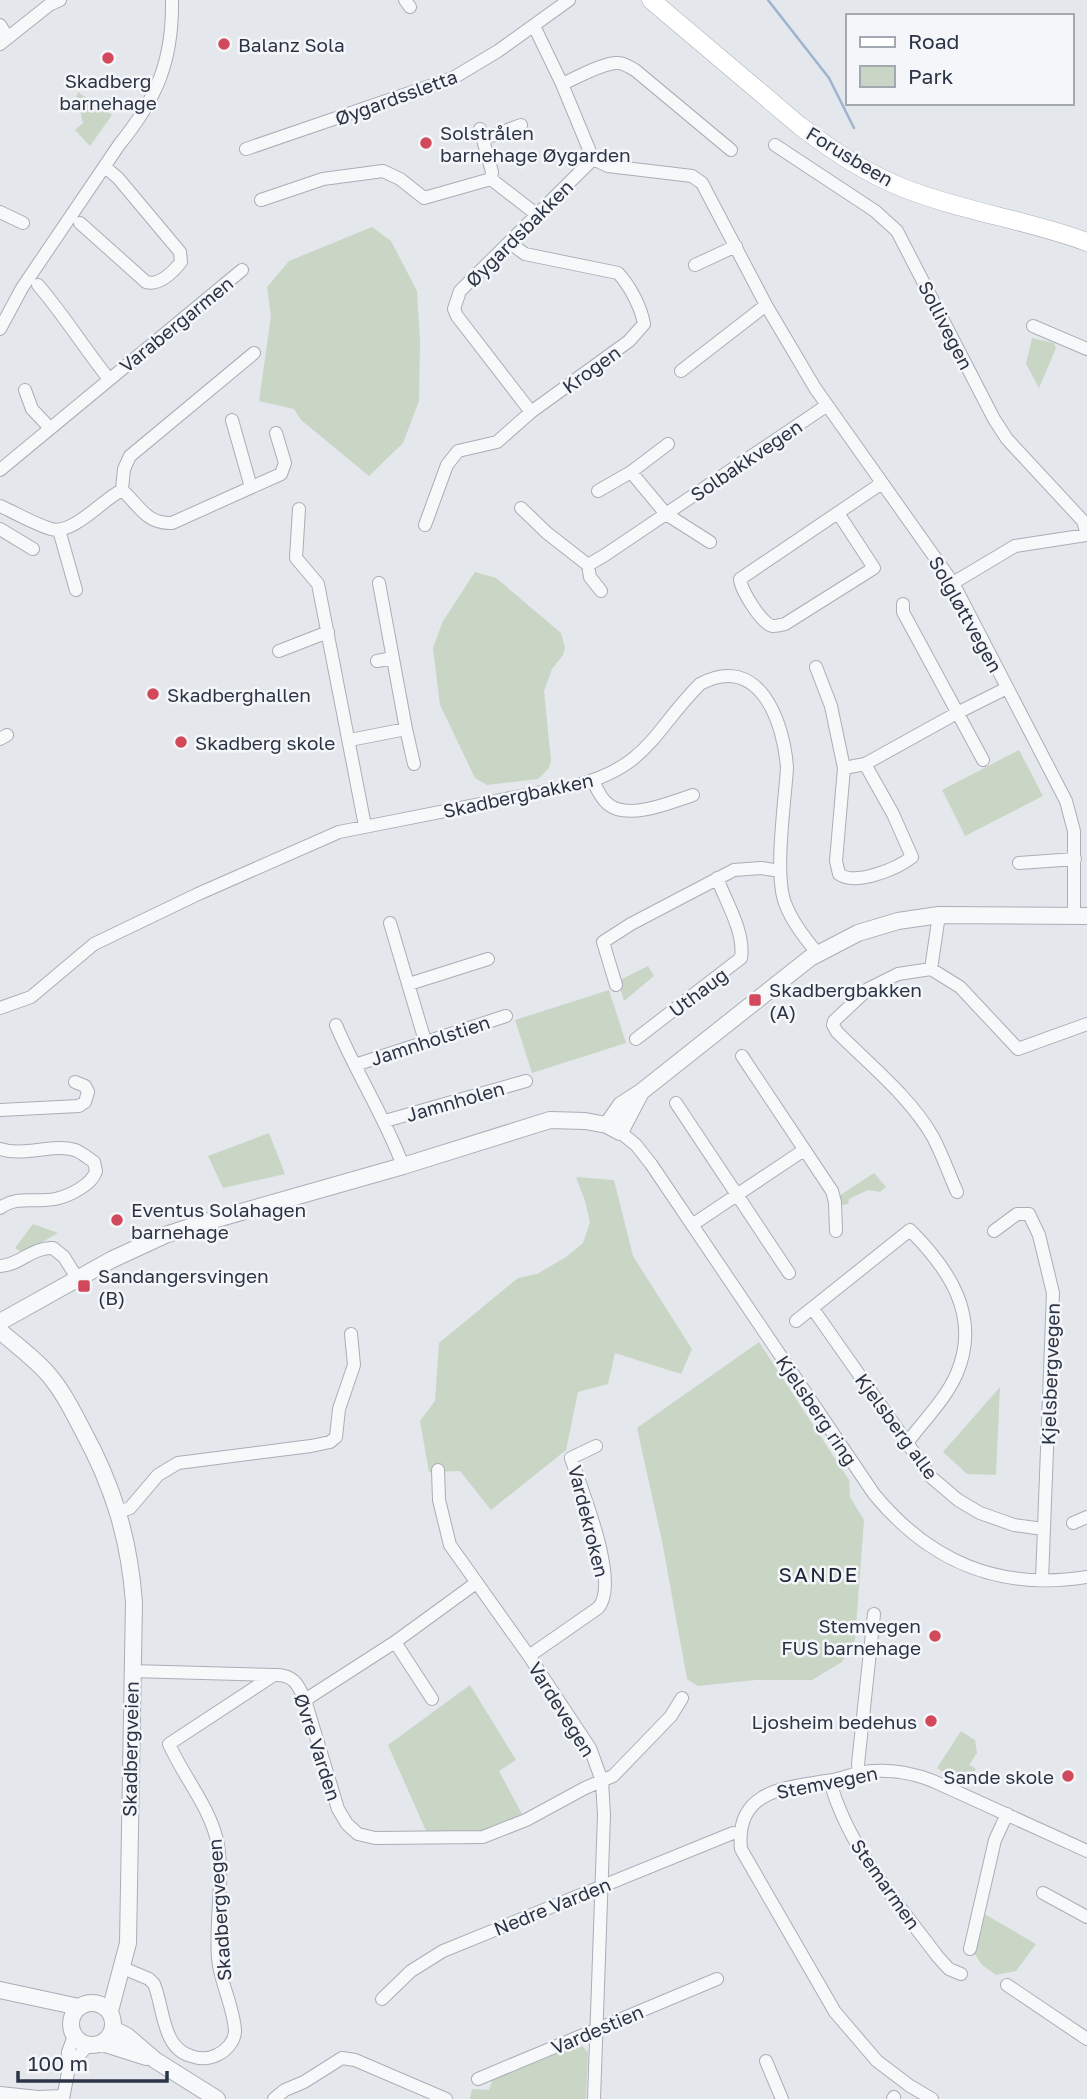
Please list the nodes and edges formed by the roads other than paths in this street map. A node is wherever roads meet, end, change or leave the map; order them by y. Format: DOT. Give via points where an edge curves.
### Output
graph roads {
  1 [pos="172,0"];
  2 [pos="569,0"];
  3 [pos="651,0"];
  4 [pos="52,2"];
  5 [pos="0,25"];
  6 [pos="534,26"];
  7 [pos="4,41"];
  8 [pos="562,84"];
  9 [pos="521,125"];
  10 [pos="775,145"];
  11 [pos="246,149"];
  12 [pos="731,150"];
  13 [pos="593,159"];
  14 [pos="105,167"];
  15 [pos="491,179"];
  16 [pos="261,200"];
  17 [pos="0,212"];
  18 [pos="536,214"];
  19 [pos="23,223"];
  20 [pos="80,223"];
  21 [pos="1087,242"];
  22 [pos="510,243"];
  23 [pos="736,246"];
  24 [pos="695,265"];
  25 [pos="242,270"];
  26 [pos="38,285"];
  27 [pos="766,305"];
  28 [pos="1033,326"];
  29 [pos="0,329"];
  30 [pos="1087,349"];
  31 [pos="254,353"];
  32 [pos="681,371"];
  33 [pos="109,379"];
  34 [pos="25,390"];
  35 [pos="826,406"];
  36 [pos="531,412"];
  37 [pos="232,420"];
  38 [pos="49,427"];
  39 [pos="276,433"];
  40 [pos="668,444"];
  41 [pos="0,470"];
  42 [pos="631,472"];
  43 [pos="882,483"];
  44 [pos="251,487"];
  45 [pos="122,490"];
  46 [pos="598,491"];
  47 [pos="0,506"];
  48 [pos="520,508"];
  49 [pos="299,509"];
  50 [pos="838,513"];
  51 [pos="666,514"];
  52 [pos="425,525"];
  53 [pos="0,530"];
  54 [pos="59,530"];
  55 [pos="1087,535"];
  56 [pos="710,542"];
  57 [pos="33,549"];
  58 [pos="588,565"];
  59 [pos="379,583"];
  60 [pos="953,583"];
  61 [pos="76,590"];
  62 [pos="601,590"];
  63 [pos="903,604"];
  64 [pos="328,632"];
  65 [pos="279,651"];
  66 [pos="393,658"];
  67 [pos="377,661"];
  68 [pos="816,667"];
  69 [pos="1007,688"];
  70 [pos="957,713"];
  71 [pos="406,729"];
  72 [pos="350,740"];
  73 [pos="983,760"];
  74 [pos="414,764"];
  75 [pos="865,764"];
  76 [pos="844,768"];
  77 [pos="593,781"];
  78 [pos="693,795"];
  79 [pos="365,826"];
  80 [pos="1074,859"];
  81 [pos="1019,863"];
  82 [pos="780,871"];
  83 [pos="717,878"];
  84 [pos="939,915"];
  85 [pos="1080,915"];
  86 [pos="390,923"];
  87 [pos="817,953"];
  88 [pos="488,959"];
  89 [pos="931,969"];
  90 [pos="409,985"];
  91 [pos="616,985"];
  92 [pos="0,1008"];
  93 [pos="506,1016"];
  94 [pos="1087,1024"];
  95 [pos="336,1025"];
  96 [pos="636,1039"];
  97 [pos="425,1041"];
  98 [pos="742,1056"];
  99 [pos="355,1065"];
  100 [pos="526,1081"];
  101 [pos="75,1082"];
  102 [pos="676,1103"];
  103 [pos="0,1110"];
  104 [pos="385,1121"];
  105 [pos="614,1128"];
  106 [pos="0,1149"];
  107 [pos="804,1150"];
  108 [pos="403,1166"];
  109 [pos="957,1192"];
  110 [pos="737,1195"];
  111 [pos="0,1208"];
  112 [pos="692,1225"];
  113 [pos="836,1231"];
  114 [pos="993,1231"];
  115 [pos="0,1266"];
  116 [pos="789,1273"];
  117 [pos="77,1278"];
  118 [pos="813,1309"];
  119 [pos="796,1321"];
  120 [pos="0,1322"];
  121 [pos="0,1331"];
  122 [pos="351,1334"];
  123 [pos="907,1443"];
  124 [pos="596,1446"];
  125 [pos="438,1470"];
  126 [pos="119,1512"];
  127 [pos="1087,1517"];
  128 [pos="1073,1523"];
  129 [pos="1043,1529"];
  130 [pos="1087,1577"];
  131 [pos="1042,1580"];
  132 [pos="476,1583"];
  133 [pos="874,1614"];
  134 [pos="395,1642"];
  135 [pos="529,1656"];
  136 [pos="131,1671"];
  137 [pos="274,1675"];
  138 [pos="682,1698"];
  139 [pos="432,1699"];
  140 [pos="305,1700"];
  141 [pos="169,1744"];
  142 [pos="859,1773"];
  143 [pos="601,1781"];
  144 [pos="830,1781"];
  145 [pos="1007,1814"];
  146 [pos="733,1833"];
  147 [pos="1087,1851"];
  148 [pos="601,1886"];
  149 [pos="1042,1893"];
  150 [pos="1087,1917"];
  151 [pos="970,1950"];
  152 [pos="123,1968"];
  153 [pos="961,1974"];
  154 [pos="717,1979"];
  155 [pos="116,1985"];
  156 [pos="1007,1985"];
  157 [pos="0,1990"];
  158 [pos="38,1998"];
  159 [pos="382,1999"];
  160 [pos="86,2005"];
  161 [pos="110,2011"];
  162 [pos="113,2029"];
  163 [pos="597,2029"];
  164 [pos="84,2037"];
  165 [pos="1087,2039"];
  166 [pos="155,2060"];
  167 [pos="766,2061"];
  168 [pos="478,2079"];
  169 [pos="0,2093"];
  170 [pos="62,2098"];
  171 [pos="217,2099"];
  172 [pos="274,2099"];
  173 [pos="446,2099"];
  174 [pos="594,2099"];
  175 [pos="782,2099"];
  176 [pos="932,2099"];
  1 -- 14 [label="street" via="171,39 158,87"];
  2 -- 6 [label="street, Øygardssletta"];
  3 -- 21 [label="main road, Forusbeen" via="800,125 865,170 908,190"];
  4 -- 7 [label="street"];
  5 -- 7 [label="street"];
  6 -- 8 [label="street"];
  6 -- 11 [label="street, Øygardssletta" via="453,78"];
  8 -- 12 [label="street" via="616,62 624,64"];
  8 -- 13 [label="street"];
  9 -- 15 [label="street" via="482,134"];
  10 -- 55 [label="street, Sollivegen" via="875,211 897,231 1007,439 1079,514"];
  13 -- 18 [label="street, Øygardsbakken"];
  13 -- 23 [label="street, Solgløttvegen" via="608,166 696,178"];
  14 -- 20 [label="street" via="180,252 181,262 159,281 146,282"];
  14 -- 29 [label="street"];
  15 -- 16 [label="street" via="424,198 383,171 323,179"];
  15 -- 18 [label="street"];
  17 -- 19 [label="street"];
  18 -- 22 [label="street, Øygardsbakken"];
  22 -- 36 [label="street, Øygardsbakken" via="460,291 454,309"];
  22 -- 36 [label="street, Krogen" via="525,254 618,273 644,324 629,341"];
  23 -- 24 [label="street"];
  23 -- 27 [label="street, Solgløttvegen"];
  25 -- 33 [label="street, Varabergarmen"];
  26 -- 33 [label="street, Varabergarmen"];
  27 -- 32 [label="street"];
  27 -- 35 [label="street, Solgløttvegen"];
  28 -- 30 [label="street"];
  31 -- 45 [label="street" via="130,456"];
  33 -- 38 [label="street, Varabergarmen"];
  34 -- 38 [label="street" via="32,409"];
  35 -- 43 [label="street, Solgløttvegen"];
  35 -- 51 [label="street, Solbakkvegen"];
  36 -- 52 [label="street, Krogen" via="498,442 453,456"];
  37 -- 44 [label="street"];
  38 -- 41 [label="street, Varabergarmen"];
  39 -- 44 [label="street" via="284,469 275,478"];
  40 -- 42 [label="street"];
  42 -- 46 [label="street"];
  42 -- 51 [label="street"];
  43 -- 50 [label="street"];
  43 -- 60 [label="street, Solgløttvegen"];
  44 -- 45 [label="street" via="180,520 159,523"];
  45 -- 54 [label="street"];
  47 -- 54 [label="street"];
  48 -- 58 [label="street"];
  49 -- 64 [label="street" via="296,558 318,584"];
  50 -- 50 [label="street" via="874,568 785,624 765,622 740,579"];
  51 -- 56 [label="street, Solbakkvegen"];
  51 -- 58 [label="street, Solbakkvegen"];
  53 -- 57 [label="street"];
  54 -- 61 [label="street"];
  55 -- 60 [label="street" via="1015,546"];
  58 -- 62 [label="street" via="590,577"];
  59 -- 66 [label="street"];
  60 -- 69 [label="street, Solgløttvegen"];
  63 -- 70 [label="street" via="903,612"];
  64 -- 65 [label="street"];
  64 -- 72 [label="street"];
  66 -- 67 [label="street"];
  66 -- 71 [label="street"];
  68 -- 76 [label="street" via="831,706"];
  69 -- 70 [label="street"];
  69 -- 80 [label="street, Solgløttvegen" via="1066,801 1074,831"];
  70 -- 73 [label="street"];
  70 -- 75 [label="street"];
  71 -- 72 [label="street"];
  71 -- 74 [label="street"];
  72 -- 79 [label="street"];
  75 -- 76 [label="street"];
  75 -- 76 [label="street" via="912,858 873,876 848,879 837,872"];
  77 -- 78 [label="street" via="609,805 619,810 651,809"];
  77 -- 79 [label="street, Skadbergbakken"];
  77 -- 82 [label="street, Skadbergbakken" via="642,754 700,684 725,675 747,680 768,701 786,754"];
  79 -- 92 [label="street, Skadbergbakken" via="331,836 118,931 83,951 31,997"];
  80 -- 81 [label="street"];
  80 -- 85 [label="street, Solgløttvegen"];
  82 -- 83 [label="street" via="734,870"];
  82 -- 87 [label="street, Skadbergbakken" via="785,904"];
  83 -- 91 [label="street" via="603,942"];
  83 -- 96 [label="street, Uthaug" via="739,934 741,958"];
  84 -- 85 [label="street"];
  84 -- 87 [label="street" via="878,926"];
  84 -- 89 [label="street"];
  86 -- 90 [label="street"];
  87 -- 105 [label="street" via="641,1092"];
  88 -- 90 [label="street"];
  89 -- 94 [label="street" via="960,987 1018,1049"];
  89 -- 109 [label="street" via="898,974 867,989 828,1029 837,1032 921,1119"];
  90 -- 97 [label="street"];
  93 -- 97 [label="street, Jamnholstien"];
  95 -- 99 [label="street"];
  97 -- 99 [label="street, Jamnholstien"];
  98 -- 107 [label="street"];
  99 -- 104 [label="street"];
  100 -- 104 [label="street, Jamnholen"];
  101 -- 103 [label="street" via="88,1092 79,1106"];
  102 -- 110 [label="street"];
  104 -- 108 [label="street"];
  105 -- 108 [label="street" via="550,1120"];
  105 -- 112 [label="street, Kjelsberg ring" via="636,1145"];
  106 -- 111 [label="street" via="12,1153 77,1150 94,1162 96,1171 91,1181 54,1199 18,1199"];
  107 -- 110 [label="street"];
  107 -- 113 [label="street" via="832,1191"];
  108 -- 117 [label="street" via="165,1235"];
  110 -- 112 [label="street"];
  110 -- 116 [label="street"];
  112 -- 131 [label="street, Kjelsberg ring" via="888,1512 939,1554 968,1567"];
  114 -- 129 [label="street, Kjelsbergvegen" via="1017,1214 1029,1214 1040,1235 1053,1293"];
  115 -- 117 [label="street" via="41,1248 53,1248"];
  117 -- 120 [label="street"];
  118 -- 119 [label="street"];
  118 -- 123 [label="street, Kjelsberg alle"];
  118 -- 123 [label="street" via="911,1230 952,1279 965,1331 958,1372"];
  121 -- 126 [label="street, Skadbergveien" via="38,1363 62,1393 103,1469"];
  122 -- 126 [label="street" via="354,1365 332,1441 178,1463 158,1475 130,1508"];
  123 -- 129 [label="street, Kjelsberg alle" via="931,1477 958,1500 998,1520"];
  124 -- 135 [label="street, Vardekroken" via="571,1458 600,1549 605,1598 598,1608"];
  125 -- 132 [label="street, Vardevegen" via="439,1500 450,1545"];
  126 -- 136 [label="street, Skadbergveien" via="134,1602"];
  127 -- 128 [label="street"];
  129 -- 131 [label="street, Kjelsbergvegen"];
  130 -- 131 [label="street, Kjelsberg ring"];
  132 -- 134 [label="street"];
  132 -- 135 [label="street, Vardevegen"];
  133 -- 142 [label="street"];
  134 -- 139 [label="street"];
  134 -- 140 [label="street"];
  135 -- 143 [label="street, Vardevegen" via="590,1748"];
  136 -- 137 [label="street"];
  136 -- 152 [label="street, Skadbergveien" via="128,1943"];
  137 -- 140 [label="street, Øvre Varden" via="292,1678"];
  137 -- 141 [label="street, Øvre Varden"];
  138 -- 143 [label="street, Øvre Varden" via="622,1769"];
  140 -- 143 [label="street, Øvre Varden" via="338,1809 358,1835 482,1837"];
  141 -- 152 [label="street, Skadbergvegen" via="209,1816 218,1847 217,1936 235,2033 231,2044 213,2057 182,2052 171,2044 154,1984"];
  142 -- 144 [label="street, Stemvegen"];
  142 -- 145 [label="street, Stemvegen" via="916,1774"];
  143 -- 148 [label="street, Vardevegen"];
  144 -- 153 [label="street, Stemarmen" via="839,1813 866,1861 938,1957"];
  144 -- 176 [label="street, Stemvegen" via="782,1788 761,1797 742,1822 741,1849 835,2012 877,2060"];
  145 -- 147 [label="street, Stemvegen"];
  145 -- 151 [label="street" via="995,1840"];
  146 -- 148 [label="street, Nedre Varden"];
  148 -- 159 [label="street, Nedre Varden" via="443,1951 405,1975"];
  148 -- 163 [label="street, Vardevegen"];
  149 -- 150 [label="street"];
  152 -- 155 [label="street, Skadbergveien"];
  154 -- 163 [label="street, Vardestien"];
  155 -- 160 [label="street"];
  155 -- 161 [label="street"];
  156 -- 165 [label="street"];
  157 -- 158 [label="street"];
  158 -- 160 [label="street"];
  158 -- 164 [label="street"];
  160 -- 161 [label="street"];
  160 -- 164 [label="street" via="71,2019"];
  161 -- 162 [label="street"];
  162 -- 164 [label="street"];
  162 -- 166 [label="street"];
  163 -- 168 [label="street, Vardestien"];
  163 -- 174 [label="street, Vardevegen"];
  164 -- 166 [label="street"];
  164 -- 170 [label="street" via="68,2052"];
  166 -- 171 [label="street"];
  167 -- 175 [label="street"];
  169 -- 170 [label="street"];
  172 -- 173 [label="street" via="342,2058"];
}
